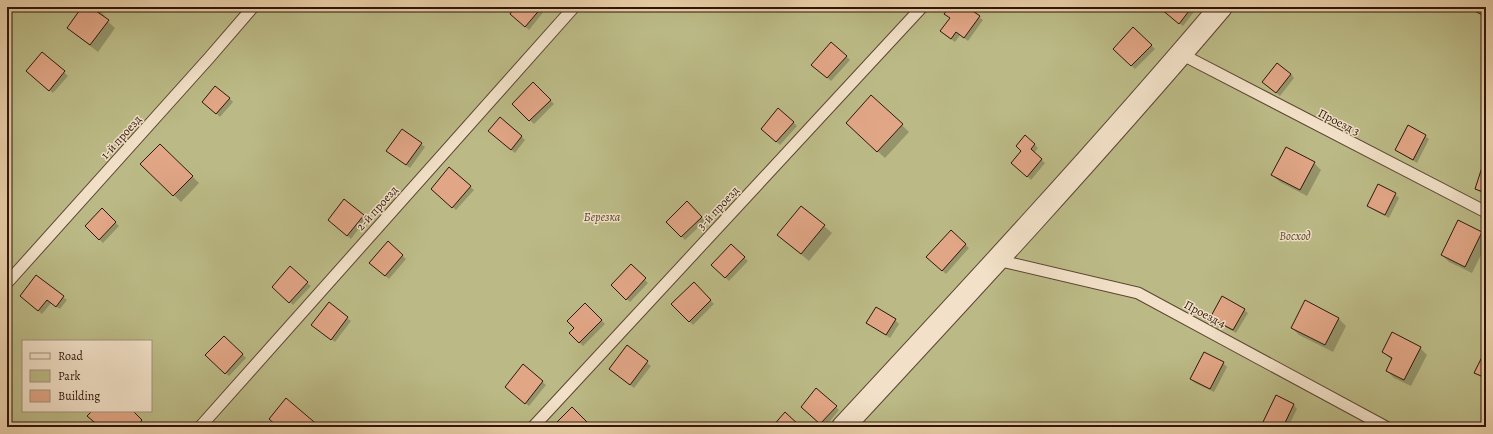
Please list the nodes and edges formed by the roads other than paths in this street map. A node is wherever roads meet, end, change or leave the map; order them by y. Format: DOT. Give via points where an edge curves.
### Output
graph roads {
  1 [pos="253,7"];
  2 [pos="574,7"];
  3 [pos="922,7"];
  4 [pos="1221,7"];
  5 [pos="1181,54"];
  6 [pos="1486,212"];
  7 [pos="997,260"];
  8 [pos="7,283"];
  9 [pos="200,427"];
  10 [pos="533,427"];
  11 [pos="843,427"];
  12 [pos="1386,427"];
  1 -- 8 [label="lane, 1-й проезд"];
  2 -- 9 [label="lane, 2-й проезд"];
  3 -- 10 [label="lane, 3-й проезд"];
  4 -- 5 [label="street"];
  5 -- 6 [label="lane, Проезд 3"];
  5 -- 7 [label="street"];
  7 -- 11 [label="street"];
  7 -- 12 [label="lane, Проезд 4" via="1138,292"];
}
